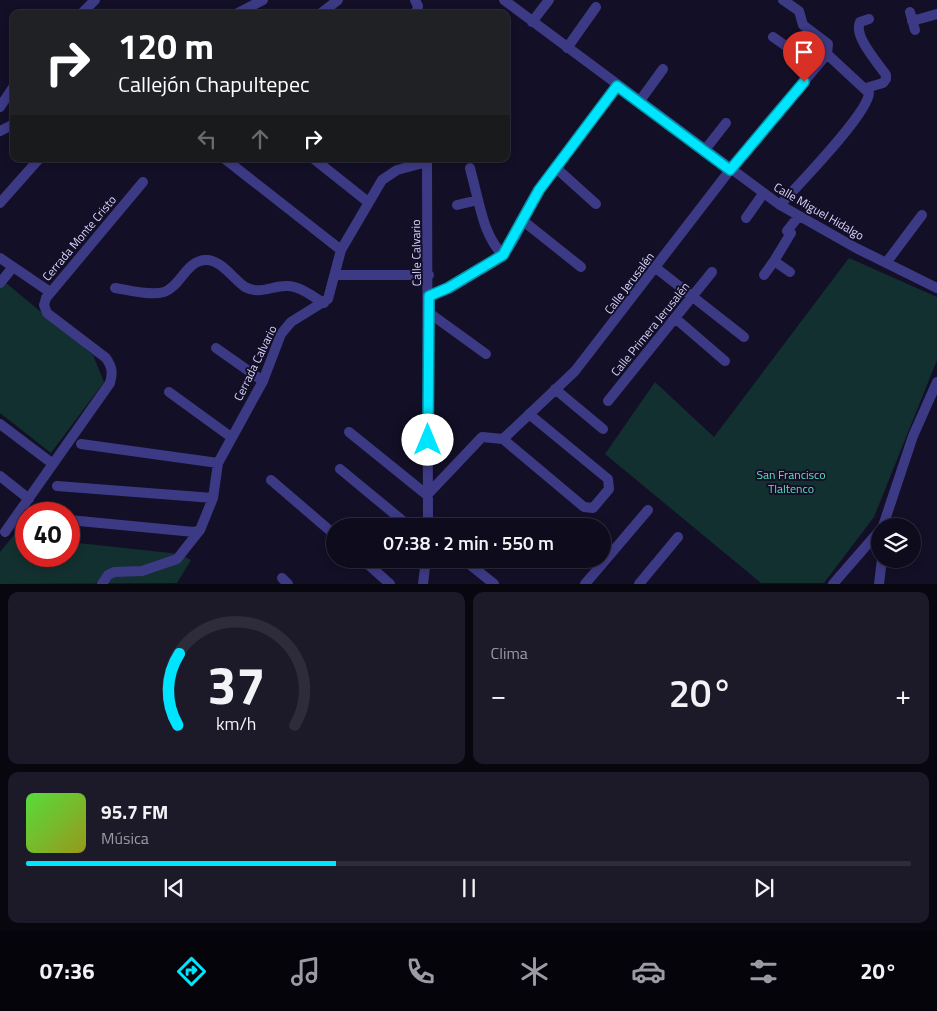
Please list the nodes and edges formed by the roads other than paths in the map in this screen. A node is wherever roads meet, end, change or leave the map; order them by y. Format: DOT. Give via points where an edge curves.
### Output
graph roads {
  1 [pos="95,0"];
  2 [pos="263,0"];
  3 [pos="338,0"];
  4 [pos="504,0"];
  5 [pos="549,0"];
  6 [pos="783,0"];
  7 [pos="596,7"];
  8 [pos="84,10"];
  9 [pos="244,10"];
  10 [pos="325,10"];
  11 [pos="936,18"];
  12 [pos="869,19"];
  13 [pos="912,21"];
  14 [pos="532,22"];
  15 [pos="773,37"];
  16 [pos="566,48"];
  17 [pos="827,54"];
  18 [pos="816,67"];
  19 [pos="663,69"];
  20 [pos="617,86"];
  21 [pos="866,88"];
  22 [pos="10,92"];
  23 [pos="638,102"];
  24 [pos="0,107"];
  25 [pos="726,122"];
  26 [pos="704,151"];
  27 [pos="36,162"];
  28 [pos="229,162"];
  29 [pos="318,162"];
  30 [pos="421,162"];
  31 [pos="427,162"];
  32 [pos="470,168"];
  33 [pos="556,168"];
  34 [pos="730,170"];
  35 [pos="143,182"];
  36 [pos="763,194"];
  37 [pos="478,200"];
  38 [pos="368,202"];
  39 [pos="0,203"];
  40 [pos="596,204"];
  41 [pos="457,205"];
  42 [pos="780,206"];
  43 [pos="922,216"];
  44 [pos="798,217"];
  45 [pos="746,218"];
  46 [pos="522,220"];
  47 [pos="342,250"];
  48 [pos="503,255"];
  49 [pos="0,258"];
  50 [pos="774,261"];
  51 [pos="886,263"];
  52 [pos="13,267"];
  53 [pos="581,267"];
  54 [pos="656,268"];
  55 [pos="712,272"];
  56 [pos="790,272"];
  57 [pos="336,275"];
  58 [pos="429,275"];
  59 [pos="764,275"];
  60 [pos="0,284"];
  61 [pos="115,288"];
  62 [pos="937,288"];
  63 [pos="50,292"];
  64 [pos="429,296"];
  65 [pos="693,296"];
  66 [pos="324,303"];
  67 [pos="428,312"];
  68 [pos="675,318"];
  69 [pos="744,336"];
  70 [pos="216,348"];
  71 [pos="486,354"];
  72 [pos="725,361"];
  73 [pos="262,381"];
  74 [pos="937,382"];
  75 [pos="555,389"];
  76 [pos="169,392"];
  77 [pos="608,402"];
  78 [pos="529,414"];
  79 [pos="0,424"];
  80 [pos="603,429"];
  81 [pos="349,432"];
  82 [pos="230,436"];
  83 [pos="503,439"];
  84 [pos="81,444"];
  85 [pos="218,463"];
  86 [pos="53,464"];
  87 [pos="340,469"];
  88 [pos="0,476"];
  89 [pos="271,480"];
  90 [pos="57,486"];
  91 [pos="428,494"];
  92 [pos="213,498"];
  93 [pos="29,499"];
  94 [pos="28,502"];
  95 [pos="648,510"];
  96 [pos="399,518"];
  97 [pos="428,518"];
  98 [pos="886,518"];
  99 [pos="80,521"];
  100 [pos="15,522"];
  101 [pos="326,528"];
  102 [pos="200,530"];
  103 [pos="5,532"];
  104 [pos="678,537"];
  105 [pos="871,540"];
  106 [pos="372,568"];
  107 [pos="425,568"];
  108 [pos="474,568"];
  109 [pos="881,568"];
  110 [pos="102,584"];
  111 [pos="390,584"];
  112 [pos="423,584"];
  113 [pos="494,584"];
  114 [pos="585,584"];
  115 [pos="639,584"];
  116 [pos="833,584"];
  117 [pos="879,584"];
  1 -- 8 [label="street"];
  2 -- 9 [label="street"];
  3 -- 10 [label="street"];
  4 -- 14 [label="street, Calle Miguel Hidalgo"];
  5 -- 14 [label="street"];
  6 -- 17 [label="street" via="799,12 803,25 824,39 828,44"];
  7 -- 16 [label="street"];
  11 -- 13 [label="street"];
  12 -- 21 [label="street" via="860,22 858,29 886,79"];
  14 -- 16 [label="street, Calle Miguel Hidalgo"];
  15 -- 18 [label="street"];
  16 -- 20 [label="street, Calle Miguel Hidalgo"];
  17 -- 18 [label="street, Calle Jerusalén"];
  17 -- 21 [label="street"];
  18 -- 34 [label="street, Calle Jerusalén"];
  19 -- 23 [label="street"];
  20 -- 23 [label="street, Calle Miguel Hidalgo"];
  20 -- 33 [label="street"];
  21 -- 42 [label="street" via="869,93 866,104"];
  22 -- 24 [label="street"];
  23 -- 26 [label="street, Calle Miguel Hidalgo"];
  25 -- 26 [label="street"];
  26 -- 34 [label="street, Calle Miguel Hidalgo"];
  27 -- 39 [label="street"];
  28 -- 47 [label="street"];
  29 -- 38 [label="street"];
  30 -- 38 [label="street" via="396,170 382,180"];
  31 -- 58 [label="street, Calle Calvario"];
  32 -- 37 [label="street"];
  33 -- 40 [label="street"];
  33 -- 46 [label="street"];
  34 -- 36 [label="street, Calle Miguel Hidalgo"];
  34 -- 54 [label="street, Calle Jerusalén"];
  35 -- 63 [label="street, Cerrada Monte Cristo"];
  36 -- 42 [label="street, Calle Miguel Hidalgo"];
  36 -- 45 [label="street"];
  37 -- 41 [label="street"];
  37 -- 48 [label="street" via="484,225"];
  38 -- 47 [label="street"];
  42 -- 44 [label="street, Calle Miguel Hidalgo"];
  43 -- 51 [label="street"];
  44 -- 50 [label="street"];
  44 -- 51 [label="street, Calle Miguel Hidalgo"];
  46 -- 48 [label="street"];
  46 -- 53 [label="street"];
  47 -- 57 [label="street"];
  48 -- 64 [label="street"];
  49 -- 52 [label="street"];
  50 -- 56 [label="street"];
  50 -- 59 [label="street"];
  51 -- 62 [label="street, Calle Miguel Hidalgo"];
  52 -- 60 [label="street"];
  52 -- 63 [label="street"];
  54 -- 65 [label="street"];
  54 -- 75 [label="street, Calle Jerusalén" via="575,371"];
  55 -- 65 [label="street, Calle Primera Jerusalén"];
  57 -- 58 [label="street"];
  57 -- 66 [label="street"];
  58 -- 64 [label="street, Calle Calvario"];
  61 -- 66 [label="street" via="156,293 166,291 195,262 204,260 213,261 255,290 295,287"];
  63 -- 86 [label="street, Cerrada Monte Cristo" via="44,305 47,313 106,358 112,367 110,383"];
  64 -- 67 [label="street, Calle Calvario"];
  65 -- 68 [label="street, Calle Primera Jerusalén"];
  65 -- 69 [label="street"];
  66 -- 73 [label="street, Cerrada Calvario" via="291,322 275,347"];
  67 -- 71 [label="street"];
  67 -- 91 [label="street, Calle Calvario"];
  68 -- 72 [label="street"];
  68 -- 77 [label="street, Calle Primera Jerusalén"];
  70 -- 73 [label="street"];
  73 -- 82 [label="street, Cerrada Calvario"];
  74 -- 98 [label="street" via="913,436"];
  75 -- 78 [label="street, Calle Jerusalén"];
  75 -- 80 [label="street"];
  76 -- 82 [label="street"];
  78 -- 83 [label="street, Calle Jerusalén"];
  78 -- 83 [label="street" via="608,479 609,489 593,508 584,507"];
  79 -- 86 [label="street"];
  81 -- 91 [label="street"];
  82 -- 85 [label="street, Cerrada Calvario"];
  83 -- 91 [label="street" via="482,437"];
  84 -- 85 [label="street"];
  85 -- 92 [label="street, Cerrada Calvario"];
  86 -- 93 [label="street"];
  87 -- 96 [label="street"];
  88 -- 93 [label="street"];
  89 -- 101 [label="street"];
  90 -- 92 [label="street"];
  91 -- 97 [label="street, Calle Calvario"];
  92 -- 102 [label="street, Cerrada Calvario"];
  93 -- 94 [label="street"];
  95 -- 114 [label="street"];
  99 -- 102 [label="street"];
  100 -- 103 [label="street"];
  102 -- 110 [label="street, Cerrada Calvario" via="177,558 142,571 114,572"];
  104 -- 115 [label="street"];
  105 -- 116 [label="street"];
  106 -- 111 [label="street"];
  107 -- 112 [label="street"];
  108 -- 113 [label="street"];
  109 -- 117 [label="street"];
}
